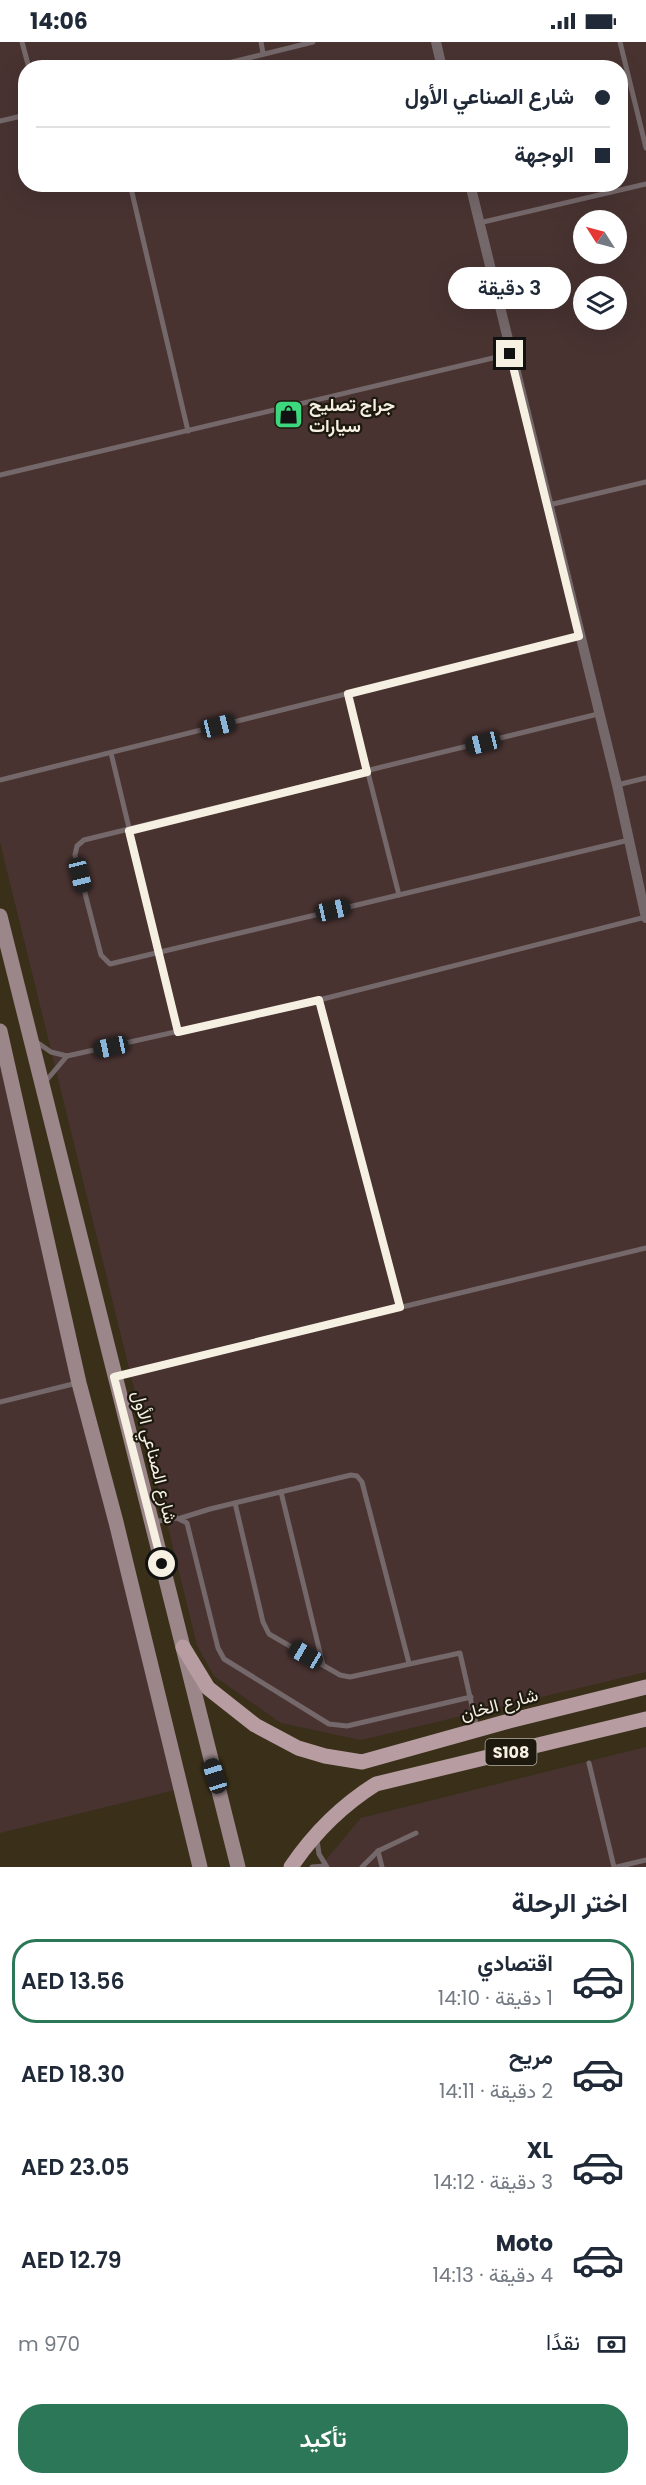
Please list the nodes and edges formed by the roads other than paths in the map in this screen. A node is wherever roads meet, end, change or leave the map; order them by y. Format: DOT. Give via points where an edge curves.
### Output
graph roads {
  1 [pos="22,42"];
  2 [pos="261,42"];
  3 [pos="313,42"];
  4 [pos="436,42"];
  5 [pos="620,42"];
  6 [pos="263,53"];
  7 [pos="26,60"];
  8 [pos="237,60"];
  9 [pos="440,60"];
  10 [pos="624,60"];
  11 [pos="628,75"];
  12 [pos="18,117"];
  13 [pos="0,121"];
  14 [pos="646,148"];
  15 [pos="646,184"];
  16 [pos="628,188"];
  17 [pos="132,192"];
  18 [pos="472,192"];
  19 [pos="612,192"];
  20 [pos="479,223"];
  21 [pos="510,354"];
  22 [pos="188,431"];
  23 [pos="0,475"];
  24 [pos="646,482"];
  25 [pos="549,505"];
  26 [pos="579,636"];
  27 [pos="348,694"];
  28 [pos="598,714"];
  29 [pos="111,753"];
  30 [pos="367,772"];
  31 [pos="646,778"];
  32 [pos="0,780"];
  33 [pos="617,785"];
  34 [pos="129,831"];
  35 [pos="629,840"];
  36 [pos="399,895"];
  37 [pos="0,916"];
  38 [pos="646,918"];
  39 [pos="159,952"];
  40 [pos="319,1000"];
  41 [pos="0,1031"];
  42 [pos="178,1032"];
  43 [pos="30,1036"];
  44 [pos="67,1056"];
  45 [pos="4,1069"];
  46 [pos="42,1087"];
  47 [pos="646,1248"];
  48 [pos="400,1307"];
  49 [pos="114,1377"];
  50 [pos="79,1383"];
  51 [pos="0,1402"];
  52 [pos="281,1492"];
  53 [pos="235,1503"];
  54 [pos="181,1518"];
  55 [pos="151,1522"];
  56 [pos="183,1647"];
  57 [pos="409,1664"];
  58 [pos="323,1665"];
  59 [pos="646,1687"];
  60 [pos="471,1697"];
  61 [pos="646,1719"];
  62 [pos="478,1730"];
  63 [pos="589,1763"];
  64 [pos="317,1832"];
  65 [pos="416,1833"];
  66 [pos="378,1851"];
  67 [pos="646,1860"];
  68 [pos="326,1866"];
  69 [pos="200,1867"];
  70 [pos="238,1867"];
  71 [pos="291,1867"];
  72 [pos="312,1867"];
  73 [pos="362,1867"];
  74 [pos="382,1867"];
  75 [pos="615,1867"];
  1 -- 7 [label="lane"];
  2 -- 6 [label="lane"];
  3 -- 6 [label="lane"];
  4 -- 9 [label="street"];
  5 -- 10 [label="lane"];
  6 -- 8 [label="lane"];
  11 -- 14 [label="lane"];
  12 -- 13 [label="lane"];
  15 -- 16 [label="lane"];
  17 -- 22 [label="lane"];
  18 -- 20 [label="street"];
  19 -- 20 [label="lane"];
  20 -- 21 [label="street"];
  21 -- 22 [label="lane"];
  21 -- 25 [label="street"];
  22 -- 23 [label="lane"];
  24 -- 25 [label="lane"];
  25 -- 26 [label="street"];
  26 -- 27 [label="lane"];
  26 -- 28 [label="street"];
  27 -- 29 [label="lane"];
  27 -- 30 [label="lane"];
  28 -- 30 [label="lane"];
  28 -- 33 [label="street"];
  29 -- 32 [label="lane"];
  29 -- 34 [label="lane"];
  30 -- 34 [label="lane"];
  30 -- 36 [label="lane"];
  31 -- 33 [label="lane"];
  33 -- 35 [label="street"];
  34 -- 39 [label="lane"];
  34 -- 39 [label="lane" via="84,840 75,855 102,960 115,964"];
  35 -- 36 [label="lane"];
  35 -- 38 [label="street"];
  36 -- 39 [label="lane"];
  37 -- 43 [label="main road, شارع الصناعي الأول"];
  38 -- 40 [label="lane"];
  39 -- 42 [label="lane"];
  40 -- 42 [label="lane"];
  40 -- 48 [label="lane"];
  41 -- 45 [label="main road"];
  42 -- 44 [label="lane"];
  43 -- 44 [label="lane" via="43,1048"];
  43 -- 46 [label="main road, شارع الصناعي الأول"];
  44 -- 46 [label="lane"];
  45 -- 50 [label="main road"];
  46 -- 49 [label="main road, شارع الصناعي الأول"];
  47 -- 48 [label="lane"];
  48 -- 49 [label="lane"];
  49 -- 55 [label="main road, شارع الصناعي الأول"];
  50 -- 51 [label="lane"];
  50 -- 69 [label="main road"];
  52 -- 53 [label="lane"];
  52 -- 57 [label="lane" via="351,1475 360,1479"];
  52 -- 58 [label="lane"];
  53 -- 54 [label="lane"];
  53 -- 58 [label="lane" via="264,1626 273,1636"];
  54 -- 55 [label="lane"];
  54 -- 60 [label="lane" via="189,1527 218,1648 233,1667 337,1726"];
  55 -- 56 [label="main road, شارع الصناعي الأول"];
  56 -- 62 [label="main road, شارع الخان / S108" via="208,1688 255,1725 298,1748 325,1756 362,1762"];
  56 -- 70 [label="main road, شارع الصناعي الأول"];
  57 -- 58 [label="lane" via="350,1677"];
  57 -- 60 [label="lane" via="460,1653"];
  59 -- 62 [label="main road, شارع الخان / S108"];
  60 -- 62 [label="lane"];
  61 -- 64 [label="main road, S108" via="376,1784"];
  63 -- 75 [label="lane"];
  64 -- 68 [label="lane" via="319,1854"];
  64 -- 71 [label="main road"];
  65 -- 66 [label="lane"];
  66 -- 73 [label="lane"];
  66 -- 74 [label="lane"];
  67 -- 75 [label="lane"];
  68 -- 72 [label="lane"];
}
